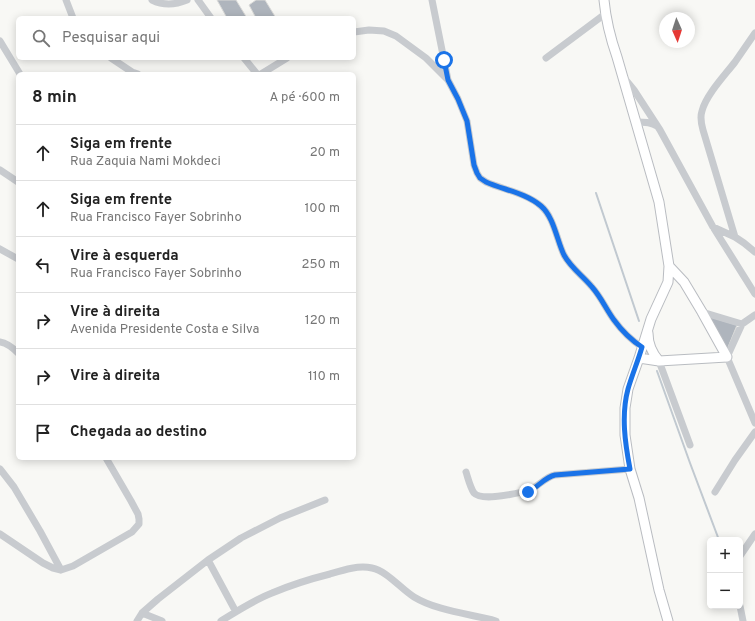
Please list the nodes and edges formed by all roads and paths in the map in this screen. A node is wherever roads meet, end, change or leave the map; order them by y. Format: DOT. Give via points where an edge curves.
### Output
graph roads {
  1 [pos="66,0"];
  2 [pos="152,0"];
  3 [pos="187,0"];
  4 [pos="198,0"];
  5 [pos="432,0"];
  6 [pos="604,0"];
  7 [pos="605,14"];
  8 [pos="72,16"];
  9 [pos="210,16"];
  10 [pos="356,32"];
  11 [pos="755,33"];
  12 [pos="0,41"];
  13 [pos="546,58"];
  14 [pos="114,60"];
  15 [pos="246,60"];
  16 [pos="284,60"];
  17 [pos="19,72"];
  18 [pos="132,72"];
  19 [pos="255,72"];
  20 [pos="264,72"];
  21 [pos="622,75"];
  22 [pos="448,80"];
  23 [pos="636,122"];
  24 [pos="657,126"];
  25 [pos="0,170"];
  26 [pos="16,181"];
  27 [pos="713,227"];
  28 [pos="735,237"];
  29 [pos="1,250"];
  30 [pos="755,252"];
  31 [pos="16,258"];
  32 [pos="669,266"];
  33 [pos="668,282"];
  34 [pos="684,282"];
  35 [pos="755,294"];
  36 [pos="702,312"];
  37 [pos="755,315"];
  38 [pos="742,324"];
  39 [pos="649,328"];
  40 [pos="0,342"];
  41 [pos="642,347"];
  42 [pos="16,351"];
  43 [pos="727,357"];
  44 [pos="639,358"];
  45 [pos="659,361"];
  46 [pos="755,423"];
  47 [pos="755,432"];
  48 [pos="690,445"];
  49 [pos="107,460"];
  50 [pos="0,469"];
  51 [pos="630,469"];
  52 [pos="466,472"];
  53 [pos="715,492"];
  54 [pos="325,500"];
  55 [pos="0,534"];
  56 [pos="755,534"];
  57 [pos="743,552"];
  58 [pos="208,560"];
  59 [pos="61,570"];
  60 [pos="741,609"];
  61 [pos="236,612"];
  62 [pos="142,613"];
  63 [pos="137,621"];
  64 [pos="162,621"];
  65 [pos="221,621"];
  66 [pos="496,621"];
  67 [pos="668,621"];
  68 [pos="743,621"];
  1 -- 8 [label="street"];
  2 -- 3 [label="street" via="162,4"];
  4 -- 9 [label="street"];
  5 -- 22 [label="street"];
  6 -- 7 [label="main road"];
  7 -- 13 [label="street"];
  7 -- 21 [label="main road"];
  10 -- 22 [label="street" via="384,31 396,36 426,58"];
  11 -- 28 [label="street" via="709,96 701,113 702,130"];
  12 -- 17 [label="street"];
  14 -- 18 [label="street"];
  15 -- 19 [label="street"];
  16 -- 20 [label="street"];
  21 -- 23 [label="main road"];
  21 -- 24 [label="street"];
  22 -- 41 [label="street" via="467,121 474,165 480,178 532,200 542,207 548,215 568,262 601,298 620,328"];
  23 -- 24 [label="street" via="648,122"];
  23 -- 32 [label="main road" via="659,202"];
  24 -- 27 [label="street"];
  25 -- 26 [label="street"];
  27 -- 28 [label="street"];
  27 -- 35 [label="street"];
  28 -- 30 [label="street"];
  29 -- 31 [label="street"];
  32 -- 33 [label="main road"];
  32 -- 34 [label="main road"];
  33 -- 34 [label="main road"];
  33 -- 39 [label="main road"];
  34 -- 36 [label="main road"];
  36 -- 38 [label="street"];
  36 -- 43 [label="main road"];
  37 -- 38 [label="street"];
  38 -- 43 [label="street"];
  39 -- 41 [label="main road"];
  39 -- 45 [label="main road" via="651,349"];
  40 -- 42 [label="street"];
  41 -- 44 [label="main road"];
  43 -- 45 [label="main road"];
  43 -- 46 [label="street"];
  44 -- 45 [label="main road"];
  44 -- 51 [label="main road" via="628,389 625,408 625,435"];
  45 -- 48 [label="street"];
  47 -- 53 [label="street"];
  49 -- 59 [label="street" via="132,501 139,524 132,532 73,566"];
  50 -- 59 [label="street" via="21,498"];
  51 -- 52 [label="street" via="555,475 528,492 488,497 474,492"];
  51 -- 67 [label="main road"];
  54 -- 58 [label="street" via="259,528"];
  55 -- 59 [label="street" via="43,563"];
  56 -- 57 [label="street"];
  58 -- 61 [label="street"];
  58 -- 62 [label="street"];
  60 -- 68 [label="street"];
  61 -- 65 [label="street"];
  61 -- 66 [label="street" via="272,593 345,569 361,567 372,568 384,574 415,597 430,604"];
  62 -- 63 [label="street"];
  62 -- 64 [label="street"];
}
